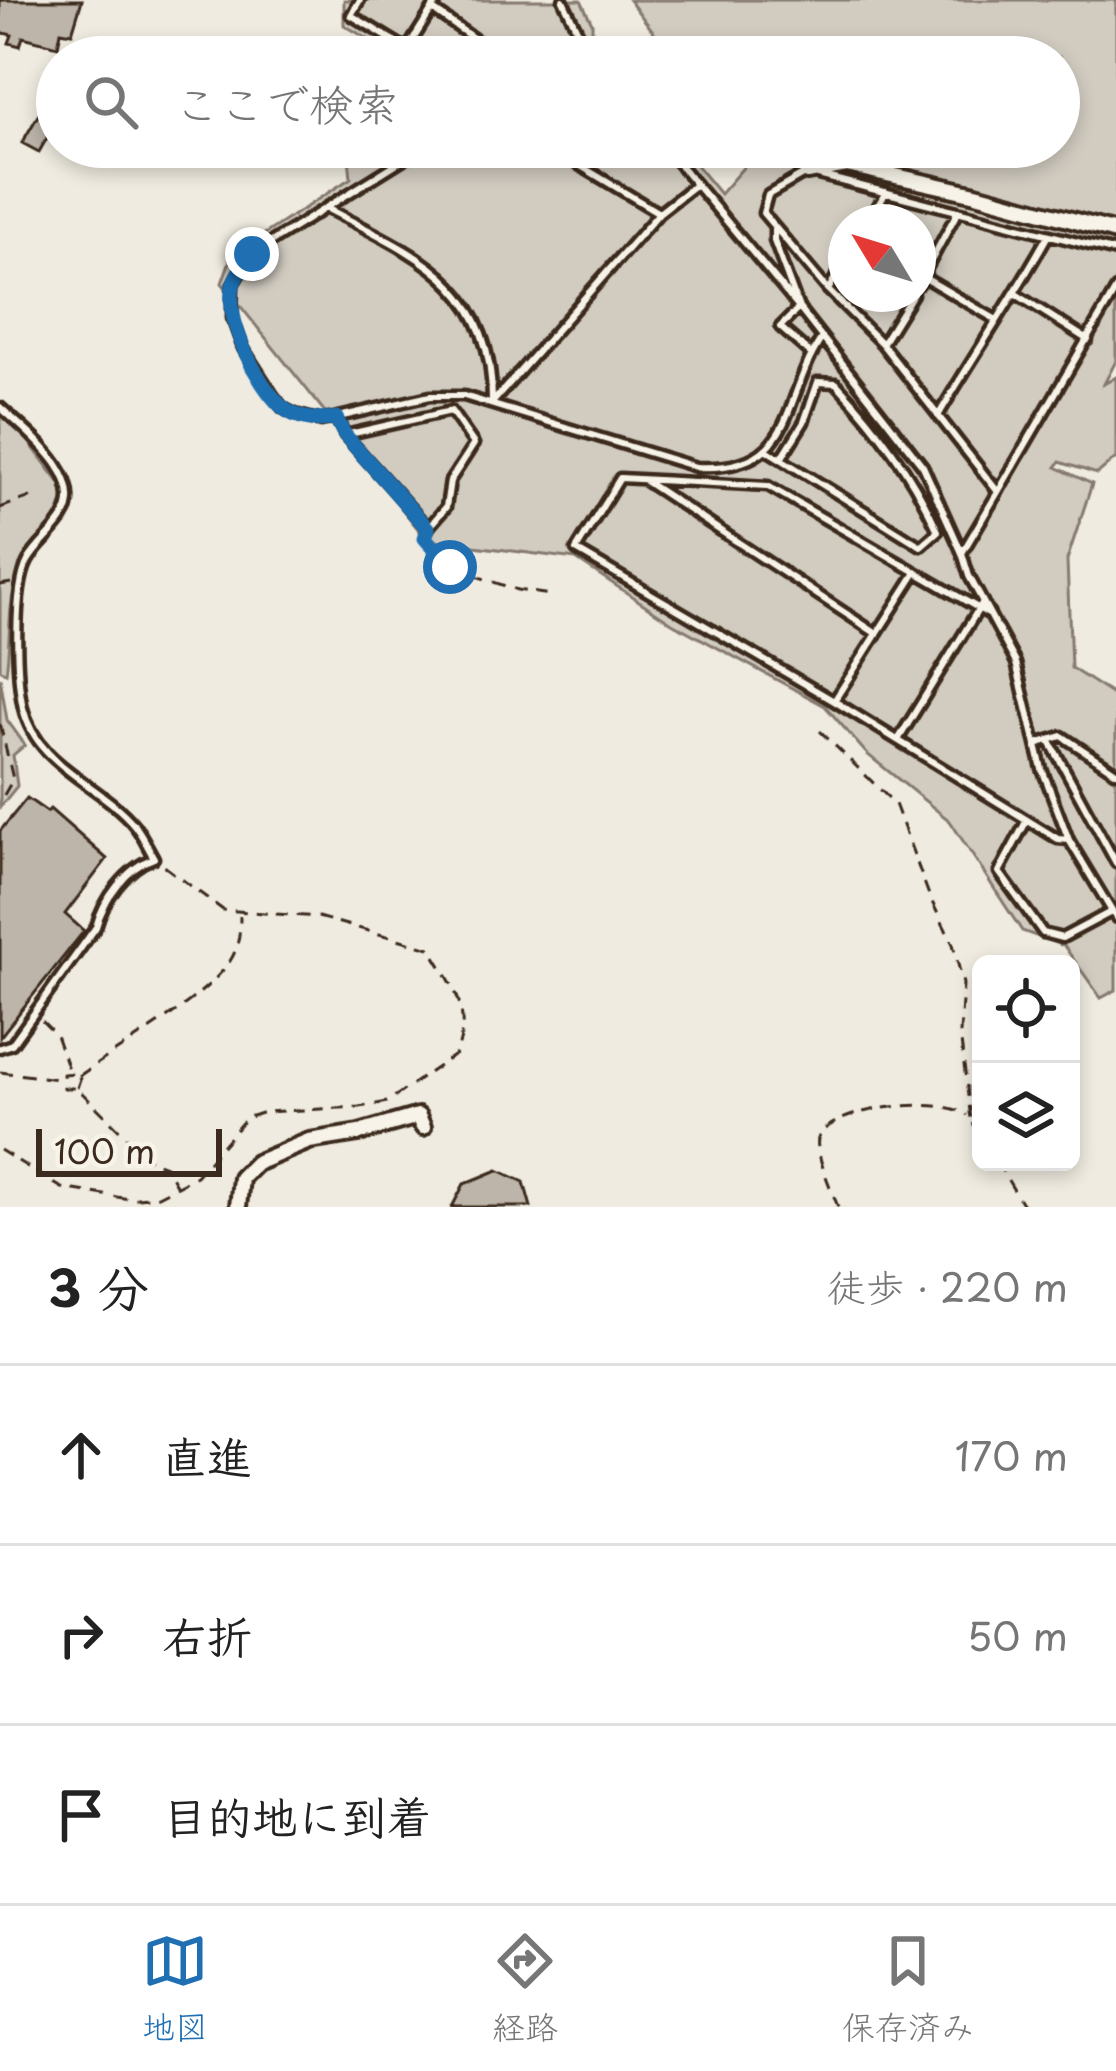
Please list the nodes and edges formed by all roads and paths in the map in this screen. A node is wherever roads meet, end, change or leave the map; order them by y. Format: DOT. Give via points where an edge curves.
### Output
graph roads {
  1 [pos="360,0"];
  2 [pos="438,0"];
  3 [pos="563,0"];
  4 [pos="436,12"];
  5 [pos="381,36"];
  6 [pos="416,36"];
  7 [pos="470,36"];
  8 [pos="580,36"];
  9 [pos="389,168"];
  10 [pos="584,168"];
  11 [pos="683,168"];
  12 [pos="830,168"];
  13 [pos="860,168"];
  14 [pos="807,172"];
  15 [pos="696,184"];
  16 [pos="886,192"];
  17 [pos="879,204"];
  18 [pos="326,208"];
  19 [pos="958,211"];
  20 [pos="659,213"];
  21 [pos="774,227"];
  22 [pos="1116,232"];
  23 [pos="1048,236"];
  24 [pos="936,250"];
  25 [pos="1116,252"];
  26 [pos="936,288"];
  27 [pos="1116,289"];
  28 [pos="828,290"];
  29 [pos="1016,294"];
  30 [pos="799,308"];
  31 [pos="850,312"];
  32 [pos="902,312"];
  33 [pos="995,319"];
  34 [pos="821,339"];
  35 [pos="1088,340"];
  36 [pos="882,344"];
  37 [pos="812,353"];
  38 [pos="492,403"];
  39 [pos="0,407"];
  40 [pos="938,416"];
  41 [pos="336,418"];
  42 [pos="344,434"];
  43 [pos="765,449"];
  44 [pos="781,459"];
  45 [pos="643,479"];
  46 [pos="998,492"];
  47 [pos="39,494"];
  48 [pos="1,506"];
  49 [pos="428,529"];
  50 [pos="962,553"];
  51 [pos="915,574"];
  52 [pos="19,583"];
  53 [pos="0,585"];
  54 [pos="550,595"];
  55 [pos="981,606"];
  56 [pos="877,634"];
  57 [pos="835,701"];
  58 [pos="0,724"];
  59 [pos="820,731"];
  60 [pos="898,740"];
  61 [pos="1049,740"];
  62 [pos="1036,744"];
  63 [pos="1116,772"];
  64 [pos="0,802"];
  65 [pos="1027,820"];
  66 [pos="1069,840"];
  67 [pos="154,858"];
  68 [pos="1116,863"];
  69 [pos="240,914"];
  70 [pos="1114,915"];
  71 [pos="32,1011"];
  72 [pos="0,1048"];
  73 [pos="68,1071"];
  74 [pos="0,1072"];
  75 [pos="79,1076"];
  76 [pos="61,1080"];
  77 [pos="76,1088"];
  78 [pos="970,1119"];
  79 [pos="972,1122"];
  80 [pos="423,1127"];
  81 [pos="0,1150"];
  82 [pos="1002,1171"];
  83 [pos="177,1186"];
  84 [pos="238,1207"];
  85 [pos="838,1207"];
  86 [pos="1024,1207"];
  1 -- 5 [label="lane" via="351,15"];
  2 -- 6 [label="lane"];
  3 -- 8 [label="lane"];
  4 -- 7 [label="lane"];
  9 -- 18 [label="lane"];
  10 -- 20 [label="lane"];
  11 -- 15 [label="lane"];
  12 -- 14 [label="street"];
  13 -- 22 [label="street"];
  14 -- 16 [label="lane"];
  14 -- 21 [label="lane" via="768,195 763,213"];
  15 -- 20 [label="lane"];
  15 -- 30 [label="lane"];
  16 -- 17 [label="lane"];
  16 -- 19 [label="lane"];
  18 -- 38 [label="lane" via="436,269 483,330"];
  18 -- 41 [label="lane" via="252,254 233,284 232,318 283,408"];
  19 -- 23 [label="lane"];
  19 -- 24 [label="lane"];
  20 -- 38 [label="lane"];
  21 -- 28 [label="lane"];
  21 -- 30 [label="lane"];
  23 -- 25 [label="lane"];
  23 -- 29 [label="lane"];
  26 -- 33 [label="lane"];
  27 -- 35 [label="lane"];
  29 -- 33 [label="lane"];
  29 -- 35 [label="lane"];
  30 -- 34 [label="lane"];
  30 -- 37 [label="lane" via="779,328"];
  31 -- 36 [label="lane"];
  32 -- 36 [label="lane"];
  33 -- 40 [label="lane"];
  34 -- 37 [label="lane"];
  34 -- 50 [label="lane" via="923,466"];
  35 -- 46 [label="lane"];
  36 -- 40 [label="lane"];
  37 -- 43 [label="lane" via="791,412"];
  38 -- 41 [label="lane" via="430,396"];
  38 -- 43 [label="lane" via="696,467 730,469"];
  39 -- 52 [label="lane" via="68,484 64,517"];
  40 -- 46 [label="lane"];
  41 -- 42 [label="lane"];
  42 -- 49 [label="lane"];
  42 -- 49 [label="lane" via="451,412 474,444"];
  43 -- 44 [label="lane"];
  44 -- 44 [label="lane" via="921,546 938,531 916,482 836,383 818,382"];
  45 -- 51 [label="lane" via="768,486"];
  45 -- 56 [label="lane"];
  45 -- 57 [label="lane" via="620,478 576,550"];
  46 -- 50 [label="lane"];
  47 -- 48 [label="path"];
  49 -- 54 [label="path" via="425,538 450,567"];
  50 -- 55 [label="lane"];
  51 -- 55 [label="lane"];
  51 -- 56 [label="lane"];
  52 -- 53 [label="path"];
  52 -- 67 [label="lane" via="27,723 49,756 132,822"];
  55 -- 60 [label="lane"];
  55 -- 62 [label="lane" via="1016,663"];
  56 -- 57 [label="lane"];
  57 -- 60 [label="lane"];
  58 -- 64 [label="path" via="13,779"];
  59 -- 78 [label="path" via="895,804 953,944 963,984"];
  60 -- 65 [label="lane"];
  61 -- 62 [label="lane"];
  61 -- 63 [label="lane" via="1062,736"];
  61 -- 68 [label="lane"];
  62 -- 66 [label="lane"];
  65 -- 66 [label="lane"];
  65 -- 70 [label="lane" via="998,872 1043,933 1062,938"];
  66 -- 70 [label="lane"];
  67 -- 69 [label="path" via="206,901"];
  67 -- 71 [label="lane" via="101,906 96,927"];
  69 -- 75 [label="path" via="233,958 213,982"];
  69 -- 83 [label="path" via="318,917 430,948 462,1002 461,1041 445,1064 387,1102 246,1118 196,1176"];
  71 -- 72 [label="lane" via="12,1044"];
  71 -- 73 [label="path" via="56,1035"];
  73 -- 75 [label="path"];
  73 -- 76 [label="path"];
  74 -- 76 [label="path"];
  75 -- 77 [label="path"];
  76 -- 77 [label="path"];
  77 -- 83 [label="path"];
  78 -- 79 [label="path"];
  78 -- 85 [label="path" via="952,1106 844,1117 816,1147"];
  80 -- 84 [label="street" via="418,1116 256,1162 241,1178"];
  81 -- 83 [label="path" via="62,1188 129,1198"];
  82 -- 86 [label="path"];
}
